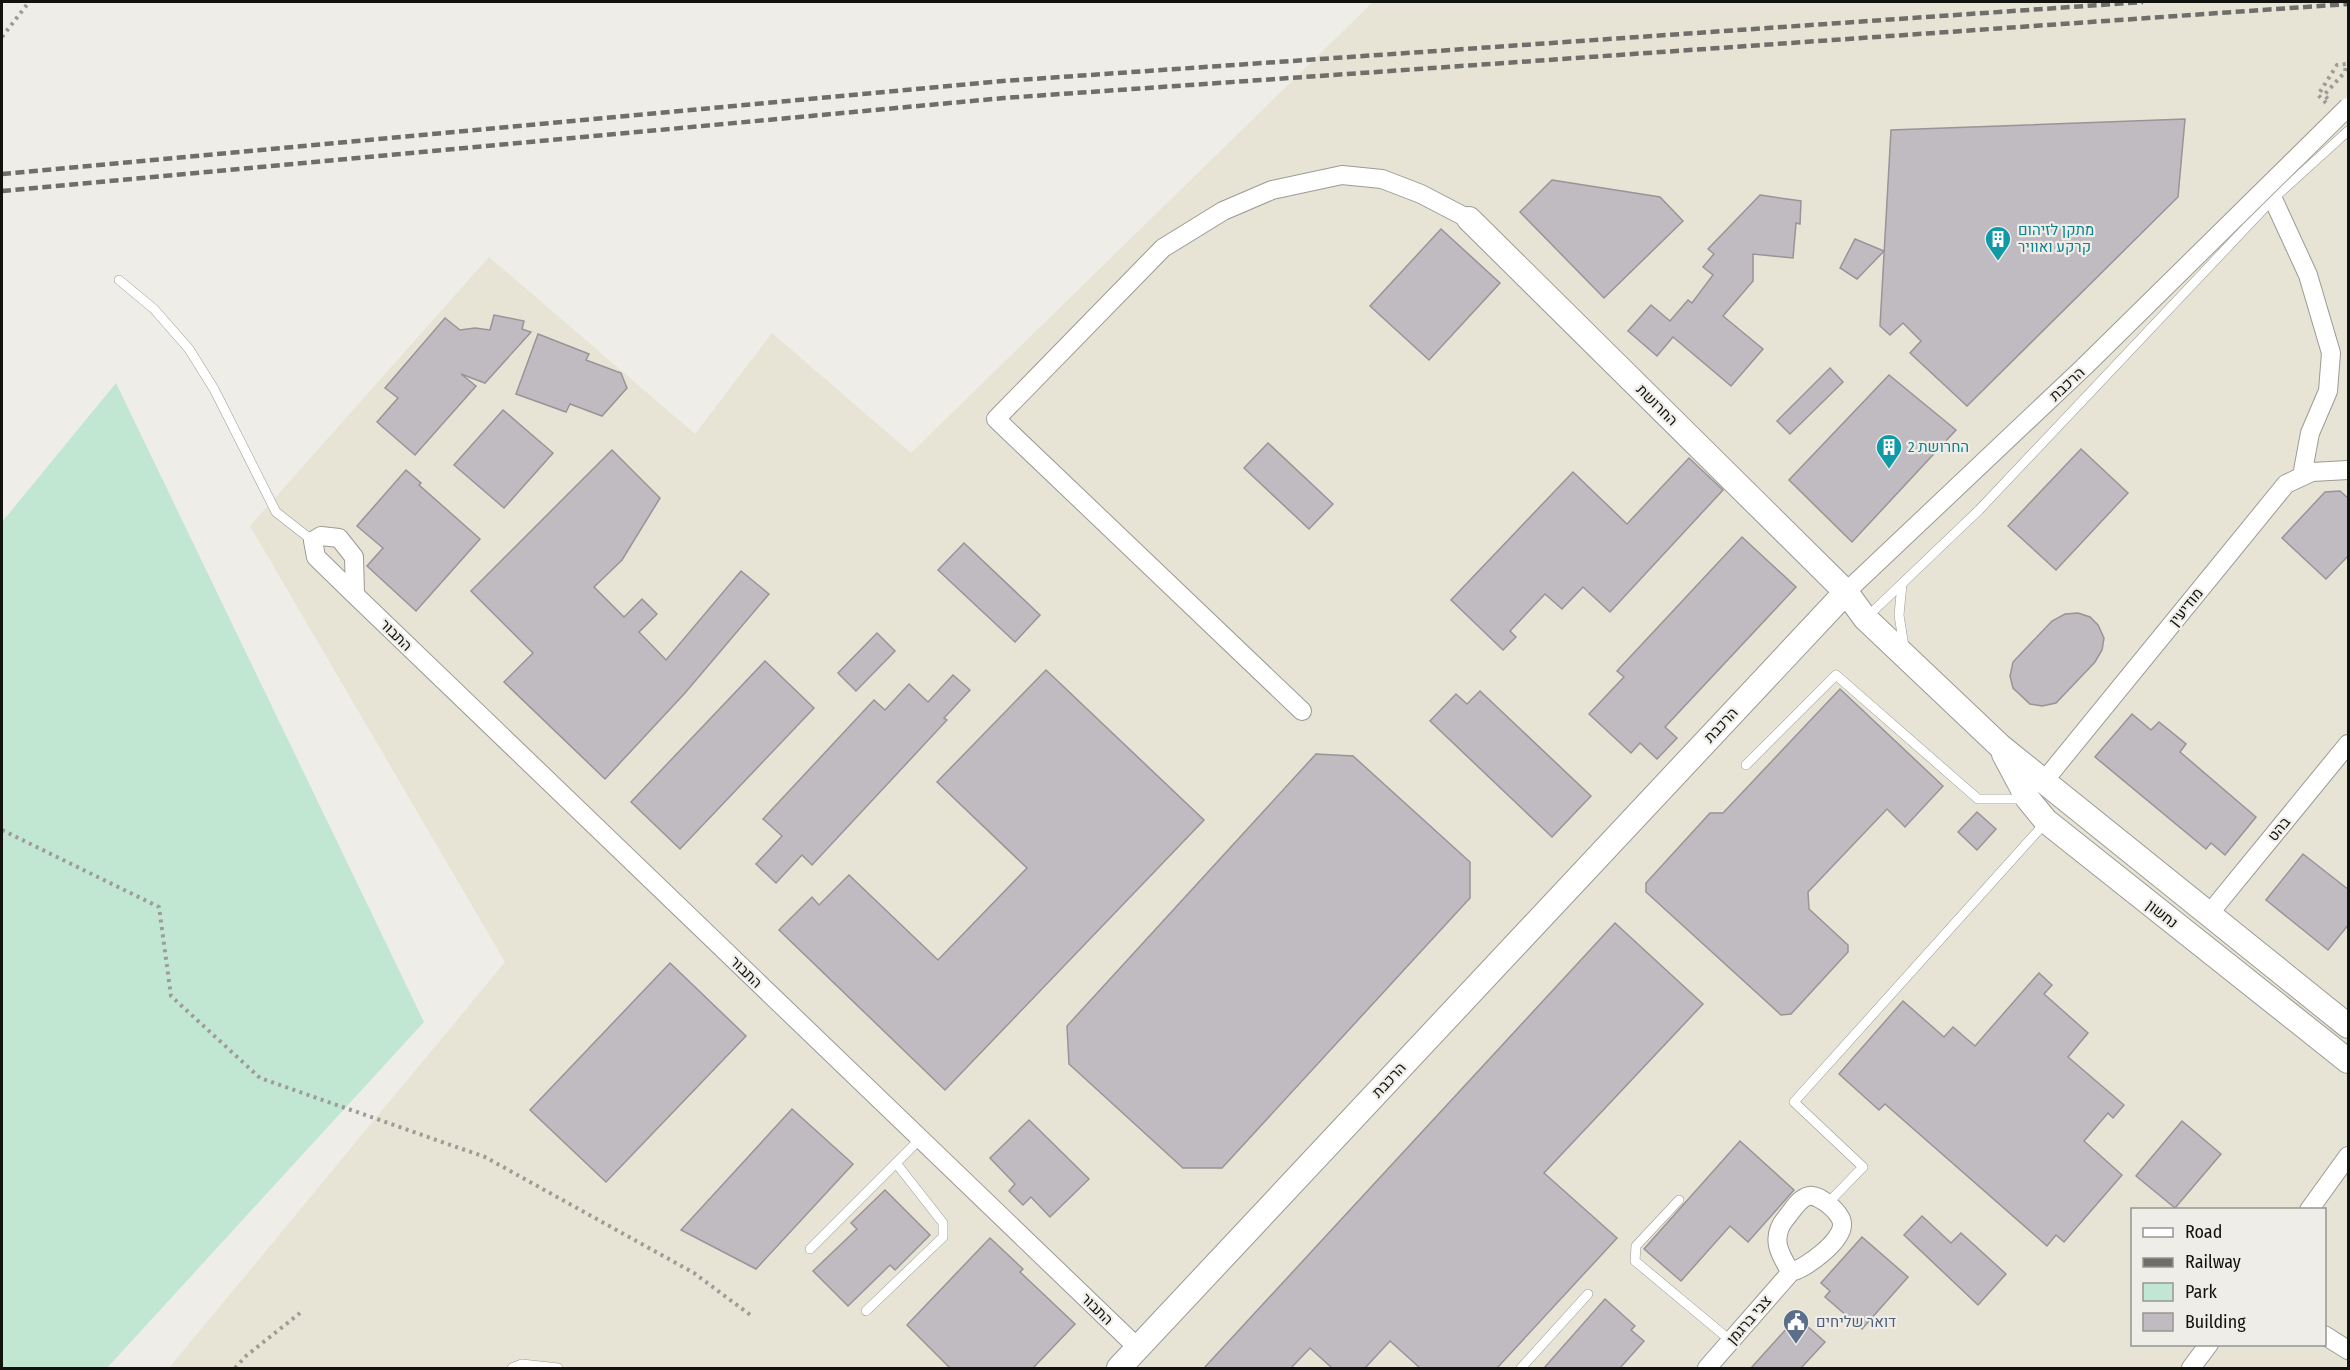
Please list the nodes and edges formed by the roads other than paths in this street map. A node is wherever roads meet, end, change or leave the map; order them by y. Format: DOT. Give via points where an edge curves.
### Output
graph roads {
  1 [pos="2349,107"];
  2 [pos="2349,131"];
  3 [pos="2273,200"];
  4 [pos="1469,219"];
  5 [pos="119,280"];
  6 [pos="2349,470"];
  7 [pos="2302,476"];
  8 [pos="313,541"];
  9 [pos="1903,583"];
  10 [pos="1846,592"];
  11 [pos="355,595"];
  12 [pos="1865,618"];
  13 [pos="1910,660"];
  14 [pos="1302,711"];
  15 [pos="2349,744"];
  16 [pos="1746,765"];
  17 [pos="2036,790"];
  18 [pos="2046,821"];
  19 [pos="2209,914"];
  20 [pos="2349,1026"];
  21 [pos="2349,1061"];
  22 [pos="920,1139"];
  23 [pos="2349,1156"];
  24 [pos="896,1163"];
  25 [pos="1679,1200"];
  26 [pos="1826,1204"];
  27 [pos="2310,1208"];
  28 [pos="810,1249"];
  29 [pos="1791,1272"];
  30 [pos="1588,1294"];
  31 [pos="866,1311"];
  32 [pos="2326,1336"];
  33 [pos="1731,1341"];
  34 [pos="2208,1346"];
  35 [pos="1138,1348"];
  36 [pos="2349,1350"];
  37 [pos="512,1368"];
  38 [pos="558,1368"];
  39 [pos="1119,1368"];
  40 [pos="1521,1368"];
  41 [pos="1707,1368"];
  42 [pos="2192,1368"];
  1 -- 10 [label="street, הרכבת, bridge" via="2085,366"];
  2 -- 3 [label="lane"];
  3 -- 7 [label="street" via="2308,275 2331,353 2328,391 2310,434"];
  3 -- 9 [label="lane" via="1978,510"];
  4 -- 10 [label="street, החרושת"];
  4 -- 14 [label="street" via="1382,179 1342,175 1272,190 1223,211 1163,248 996,419"];
  5 -- 8 [label="lane" via="154,309 189,349 214,389 276,512"];
  6 -- 7 [label="street, מודיעין"];
  7 -- 17 [label="street, מודיעין" via="2286,484"];
  8 -- 11 [label="street, התבור" via="316,557"];
  8 -- 11 [label="street" via="321,536 339,538 354,557"];
  9 -- 12 [label="lane"];
  9 -- 13 [label="lane" via="1899,607 1901,639"];
  10 -- 12 [label="street, נחשון"];
  10 -- 35 [label="street, הרכבת"];
  11 -- 22 [label="street, התבור"];
  12 -- 13 [label="street, נחשון"];
  13 -- 17 [label="street, נחשון" via="2000,746"];
  15 -- 19 [label="street, בהט"];
  16 -- 17 [label="lane" via="1836,675 1978,799"];
  17 -- 18 [label="street, נחשון"];
  17 -- 19 [label="street, נחשון"];
  18 -- 21 [label="street, נחשון"];
  18 -- 26 [label="lane" via="1794,1102 1863,1167"];
  19 -- 20 [label="street, נחשון"];
  22 -- 24 [label="lane"];
  22 -- 35 [label="street, התבור"];
  23 -- 27 [label="street"];
  24 -- 28 [label="lane"];
  24 -- 31 [label="lane" via="942,1223 942,1237"];
  25 -- 33 [label="lane" via="1636,1246 1635,1261"];
  26 -- 29 [label="street, צבי ברגמן" via="1839,1214 1840,1233 1814,1261"];
  26 -- 29 [label="street" via="1809,1196 1800,1200 1782,1222 1777,1247"];
  29 -- 33 [label="street, צבי ברגמן"];
  30 -- 40 [label="lane"];
  32 -- 36 [label="street"];
  33 -- 41 [label="street, צבי ברגמן"];
  34 -- 42 [label="street"];
  35 -- 39 [label="street, הרכבת"];
  37 -- 38 [label="lane" via="522,1364"];
}
